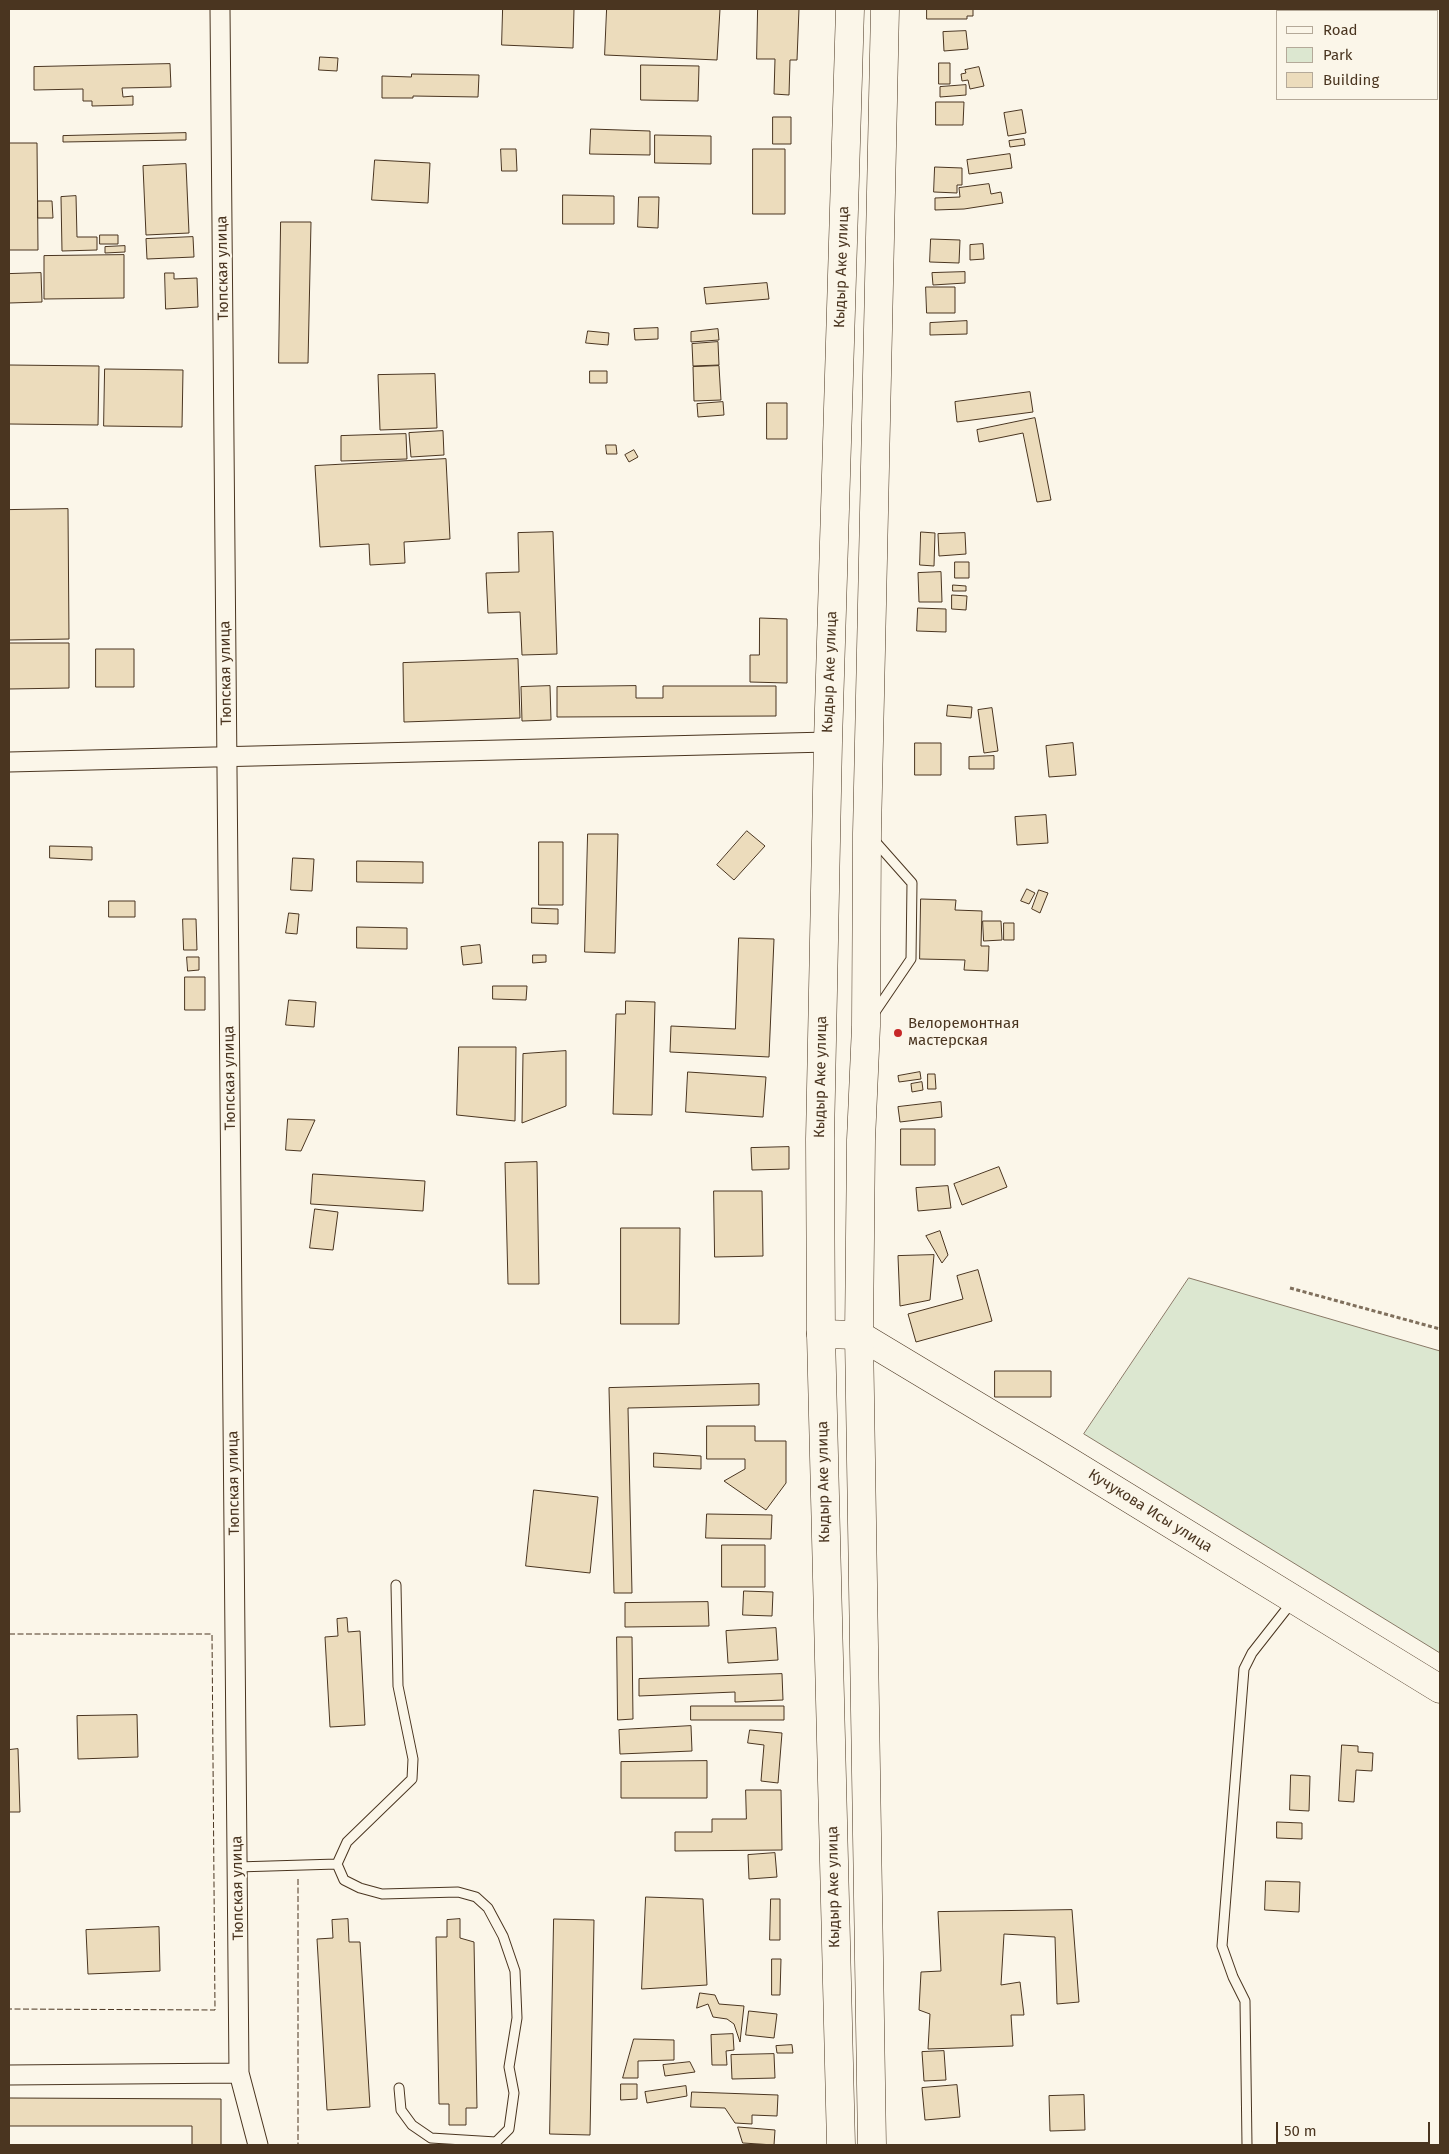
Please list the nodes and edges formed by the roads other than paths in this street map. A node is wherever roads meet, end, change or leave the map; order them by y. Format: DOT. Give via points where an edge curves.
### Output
graph roads {
  1 [pos="220,9"];
  2 [pos="850,9"];
  3 [pos="885,9"];
  4 [pos="828,742"];
  5 [pos="227,757"];
  6 [pos="9,762"];
  7 [pos="867,833"];
  8 [pos="866,1026"];
  9 [pos="821,1334"];
  10 [pos="859,1335"];
  11 [pos="396,1585"];
  12 [pos="1294,1599"];
  13 [pos="1440,1689"];
  14 [pos="337,1864"];
  15 [pos="238,1867"];
  16 [pos="240,2073"];
  17 [pos="9,2075"];
  18 [pos="399,2088"];
  19 [pos="258,2145"];
  20 [pos="840,2145"];
  21 [pos="872,2145"];
  22 [pos="1247,2145"];
  1 -- 5 [label="street, Тюпская улица"];
  2 -- 4 [label="main road, Кыдыр Аке улица"];
  3 -- 7 [label="main road"];
  4 -- 5 [label="street"];
  4 -- 9 [label="main road, Кыдыр Аке улица" via="820,1139"];
  5 -- 6 [label="street"];
  5 -- 15 [label="street, Тюпская улица"];
  7 -- 8 [label="main road"];
  7 -- 8 [label="lane" via="912,883 911,959"];
  8 -- 10 [label="main road"];
  9 -- 10 [label="main road"];
  9 -- 20 [label="main road, Кыдыр Аке улица"];
  10 -- 12 [label="main road, Кучукова Исы улица"];
  10 -- 21 [label="main road"];
  11 -- 14 [label="lane" via="398,1686 413,1758 412,1780 347,1842"];
  12 -- 13 [label="main road, Кучукова Исы улица"];
  12 -- 22 [label="lane" via="1244,1669 1231,1818 1222,1946 1245,2001"];
  14 -- 15 [label="lane"];
  14 -- 18 [label="lane" via="344,1880 382,1894 458,1892 476,1896 488,1908 503,1936 515,1971 517,2018 508,2067 514,2093 508,2129 496,2142 431,2138 412,2125 401,2110"];
  15 -- 16 [label="street, Тюпская улица"];
  16 -- 17 [label="street"];
  16 -- 19 [label="street, Тюпская улица"];
}
